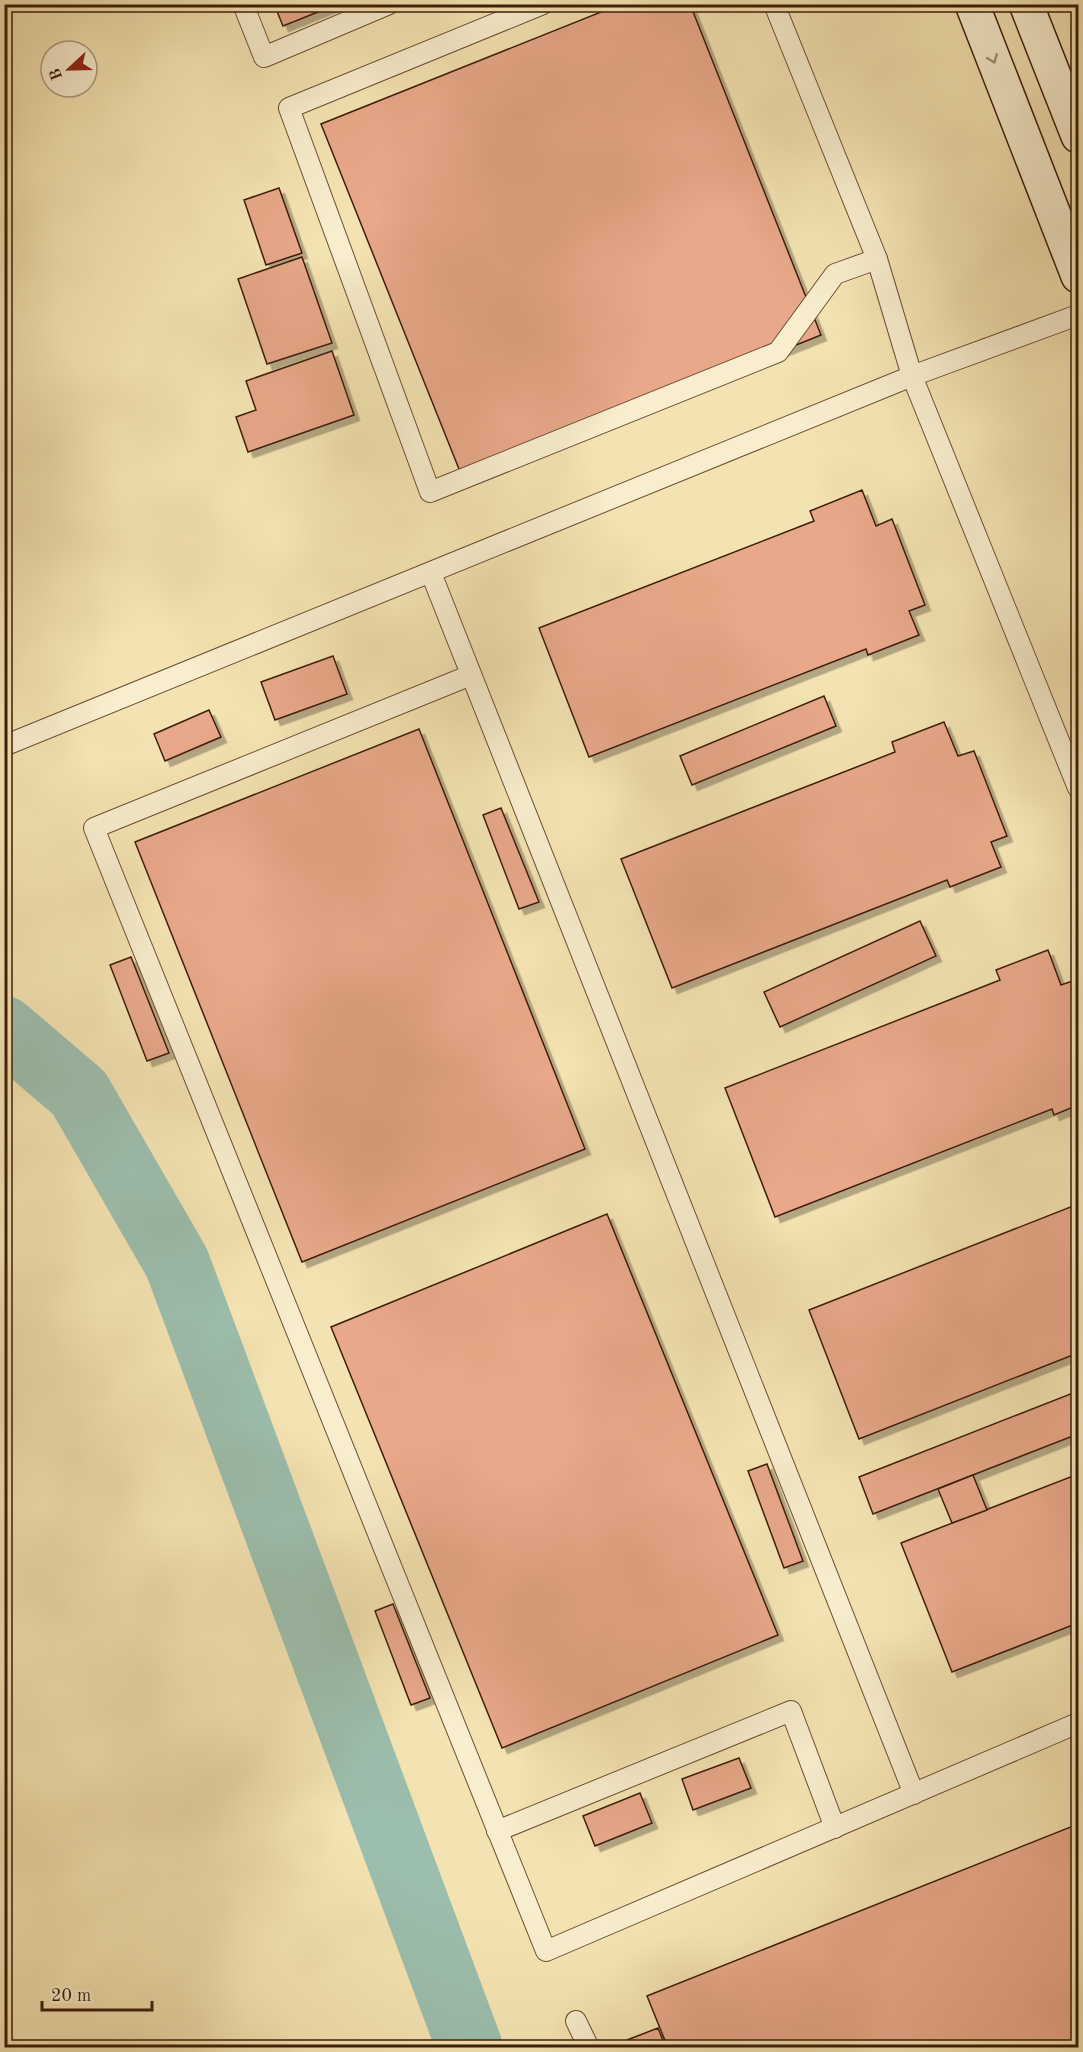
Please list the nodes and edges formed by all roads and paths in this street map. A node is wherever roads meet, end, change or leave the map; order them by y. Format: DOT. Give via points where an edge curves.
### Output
graph roads {
  1 [pos="243,4"];
  2 [pos="389,4"];
  3 [pos="543,4"];
  4 [pos="774,4"];
  5 [pos="972,4"];
  6 [pos="1026,4"];
  7 [pos="1078,136"];
  8 [pos="876,259"];
  9 [pos="1078,276"];
  10 [pos="1078,315"];
  11 [pos="912,376"];
  12 [pos="431,573"];
  13 [pos="471,675"];
  14 [pos="11,743"];
  15 [pos="1078,788"];
  16 [pos="1078,1723"];
  17 [pos="914,1794"];
  18 [pos="835,1828"];
  19 [pos="497,1831"];
  20 [pos="576,2021"];
  21 [pos="589,2048"];
  1 -- 2 [label="lane" via="264,57"];
  3 -- 8 [label="lane" via="289,108 430,492 778,352 835,274"];
  4 -- 8 [label="lane"];
  5 -- 9 [label="street, one-way"];
  6 -- 7 [label="street"];
  8 -- 11 [label="lane"];
  10 -- 11 [label="lane"];
  11 -- 12 [label="lane"];
  11 -- 15 [label="lane"];
  12 -- 13 [label="lane"];
  12 -- 14 [label="lane"];
  13 -- 17 [label="lane"];
  13 -- 19 [label="lane" via="94,828"];
  16 -- 17 [label="lane"];
  17 -- 18 [label="lane"];
  18 -- 19 [label="lane" via="791,1711"];
  18 -- 19 [label="lane" via="546,1951"];
  20 -- 21 [label="lane"];
}
